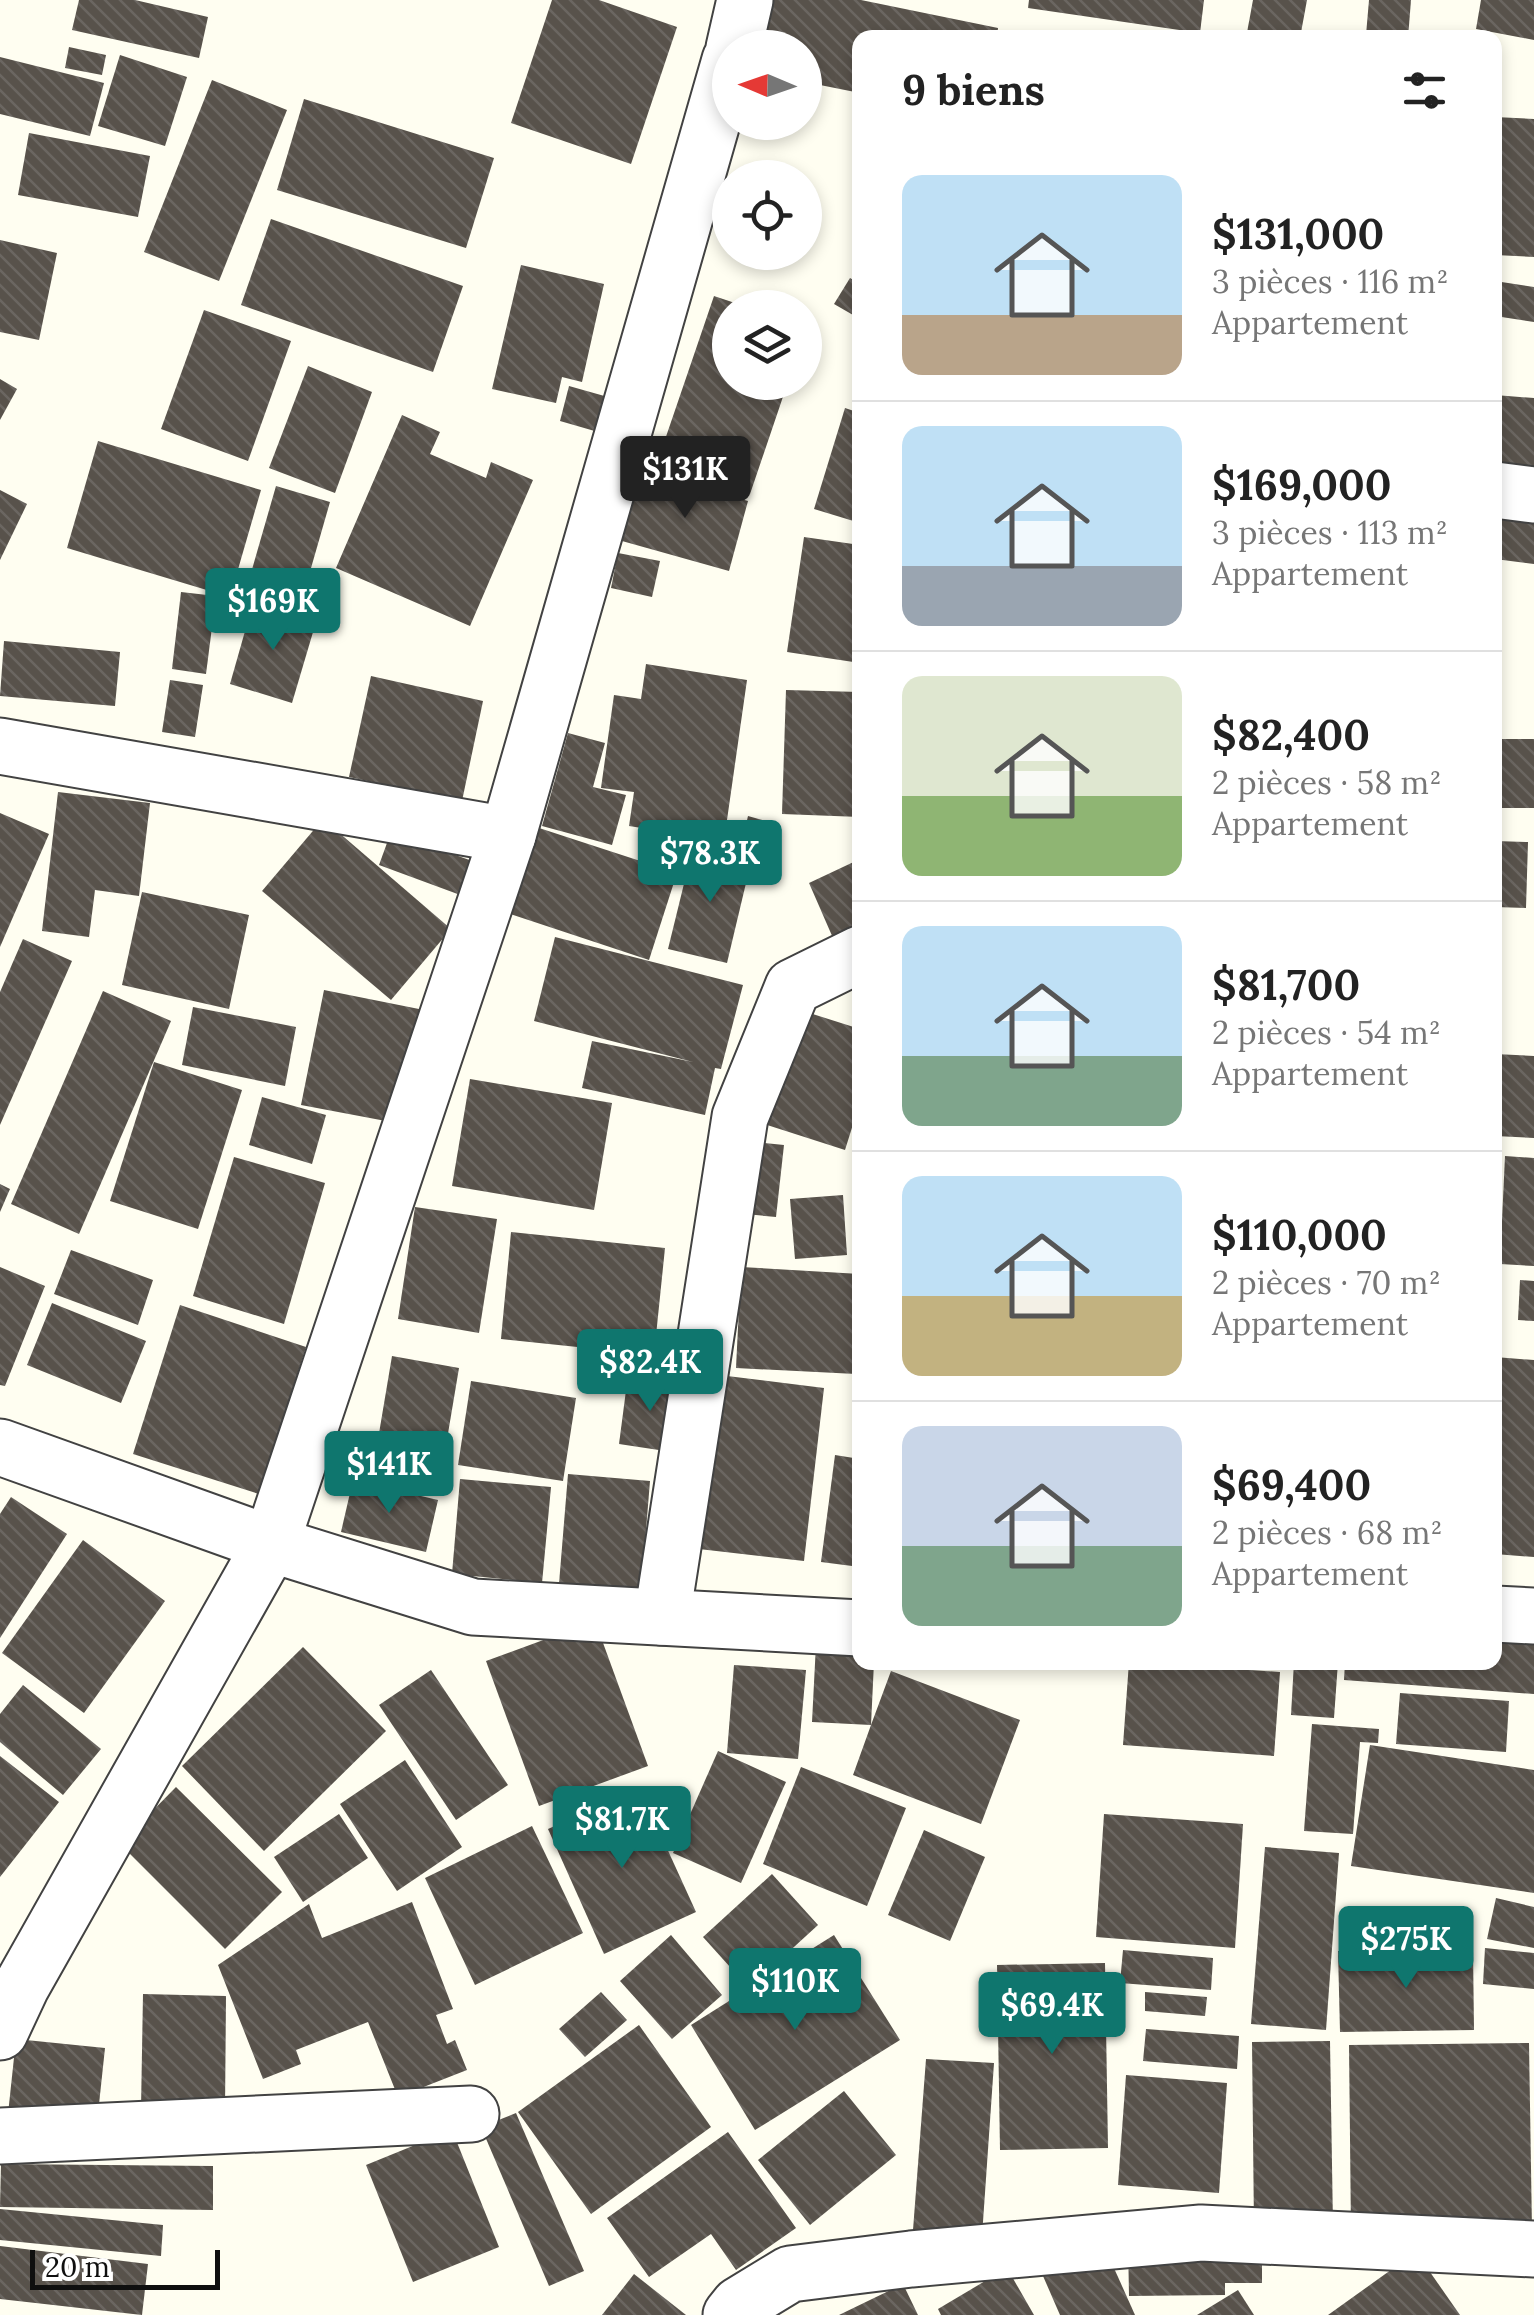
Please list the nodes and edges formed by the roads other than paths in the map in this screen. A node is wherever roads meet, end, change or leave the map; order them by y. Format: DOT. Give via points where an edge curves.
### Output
graph roads {
  1 [pos="745,0"];
  2 [pos="738,30"];
  3 [pos="712,123"];
  4 [pos="1502,491"];
  5 [pos="1534,495"];
  6 [pos="0,746"];
  7 [pos="508,835"];
  8 [pos="852,958"];
  9 [pos="0,1447"];
  10 [pos="271,1544"];
  11 [pos="1502,1614"];
  12 [pos="1534,1616"];
  13 [pos="662,1617"];
  14 [pos="852,1628"];
  15 [pos="0,2032"];
  16 [pos="471,2114"];
  17 [pos="0,2136"];
  18 [pos="1534,2249"];
  19 [pos="732,2315"];
  1 -- 2 [label="street"];
  3 -- 7 [label="street"];
  4 -- 5 [label="street"];
  6 -- 7 [label="street"];
  7 -- 10 [label="street"];
  8 -- 13 [label="street" via="792,987 740,1117"];
  9 -- 10 [label="street"];
  10 -- 13 [label="street" via="473,1608"];
  10 -- 15 [label="street"];
  11 -- 12 [label="street"];
  13 -- 14 [label="street"];
  16 -- 17 [label="street"];
  18 -- 19 [label="street" via="1200,2233 790,2274"];
}
